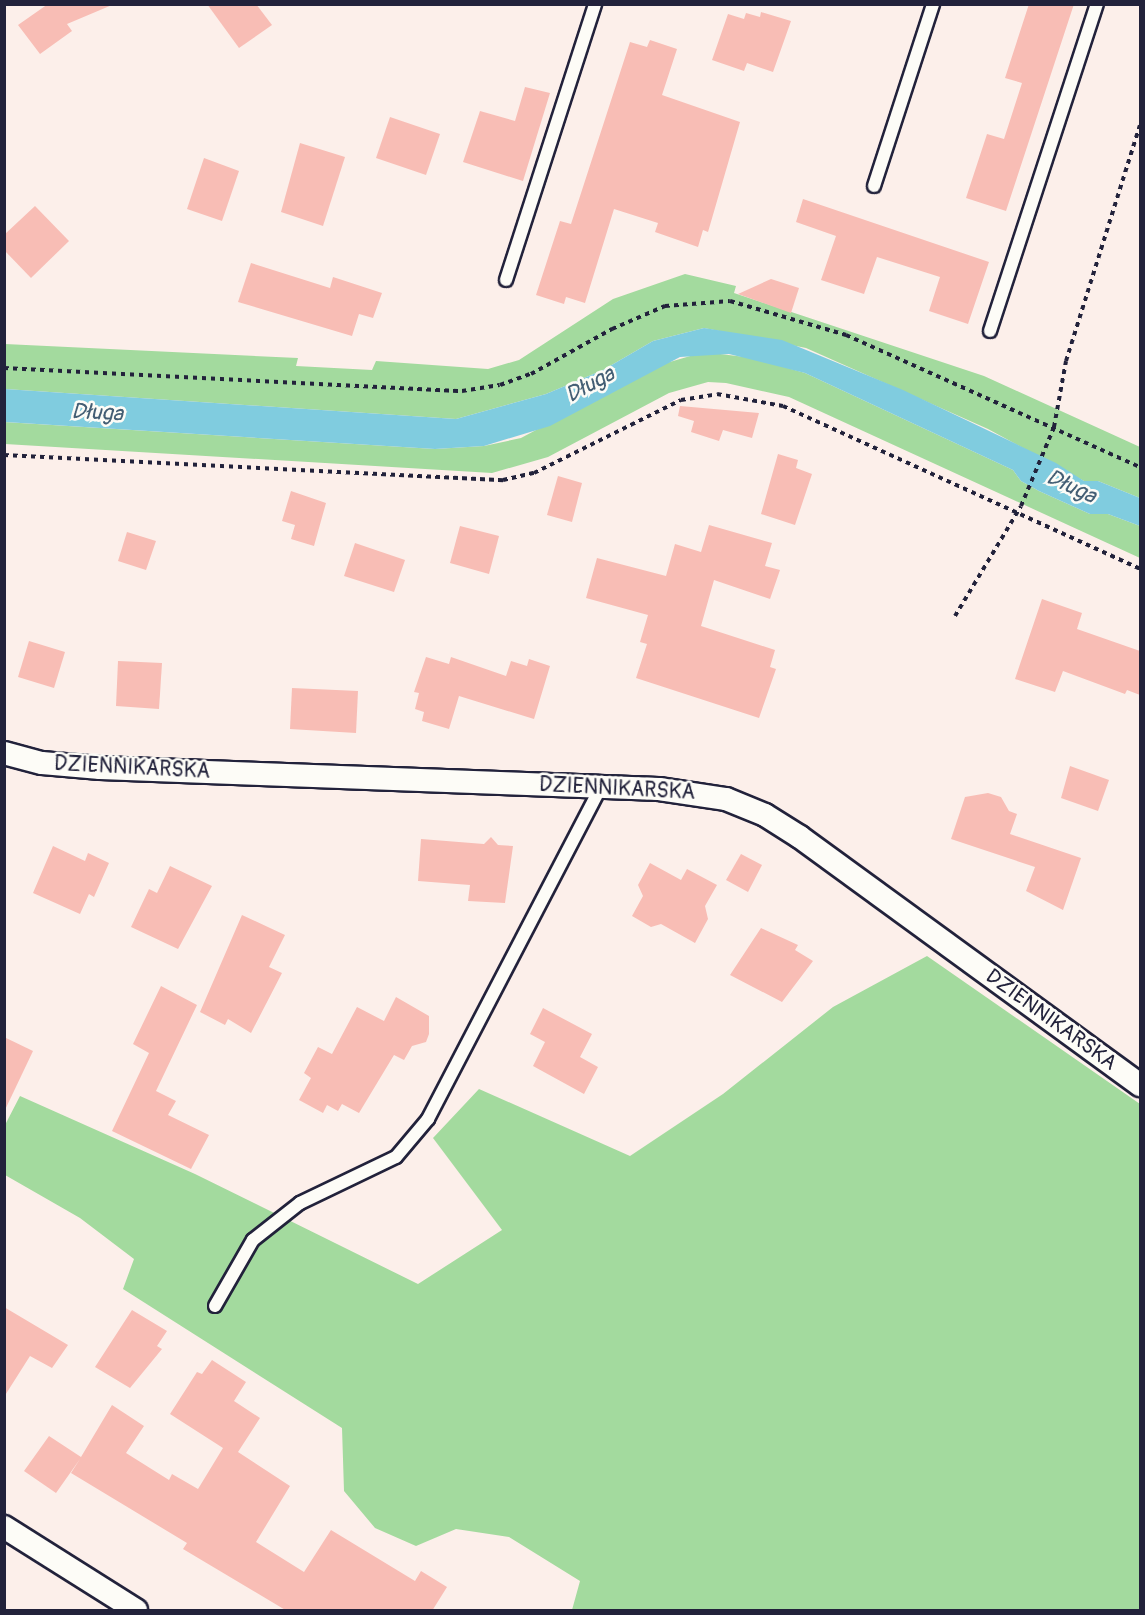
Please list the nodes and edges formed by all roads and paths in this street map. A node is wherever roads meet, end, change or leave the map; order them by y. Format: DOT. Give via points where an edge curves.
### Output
graph roads {
  1 [pos="595,4"];
  2 [pos="933,4"];
  3 [pos="1097,4"];
  4 [pos="1140,125"];
  5 [pos="874,186"];
  6 [pos="506,279"];
  7 [pos="990,331"];
  8 [pos="4,368"];
  9 [pos="1054,427"];
  10 [pos="4,455"];
  11 [pos="1140,467"];
  12 [pos="1017,513"];
  13 [pos="1140,569"];
  14 [pos="955,616"];
  15 [pos="4,753"];
  16 [pos="601,787"];
  17 [pos="1140,1085"];
  18 [pos="215,1306"];
  19 [pos="4,1527"];
  20 [pos="136,1611"];
  1 -- 6 [label="lane"];
  2 -- 5 [label="lane"];
  3 -- 7 [label="lane"];
  4 -- 9 [label="path" via="1066,361"];
  8 -- 9 [label="path" via="462,391 500,386 531,374 612,329 665,306 730,301 846,335"];
  9 -- 11 [label="path"];
  9 -- 12 [label="path"];
  10 -- 12 [label="path" via="503,480 534,473 681,400 717,394 783,406"];
  12 -- 13 [label="path"];
  12 -- 14 [label="path"];
  15 -- 16 [label="street, DZIENNIKARSKA" via="42,763 100,768"];
  16 -- 17 [label="street, DZIENNIKARSKA" via="708,795 765,814"];
  16 -- 18 [label="lane" via="428,1119 396,1156 300,1203 253,1240"];
  19 -- 20 [label="street"];
}
